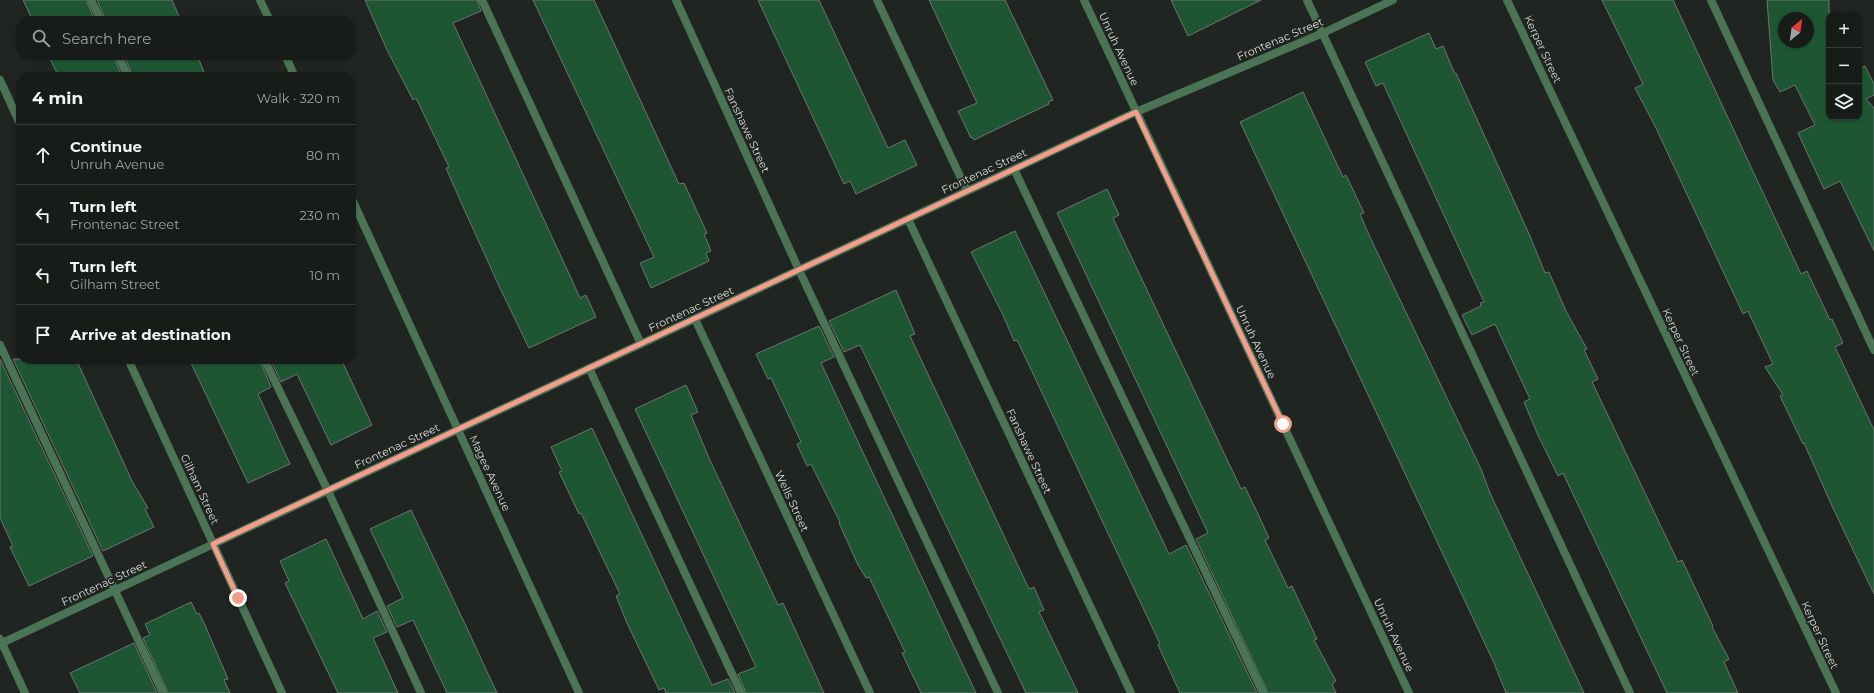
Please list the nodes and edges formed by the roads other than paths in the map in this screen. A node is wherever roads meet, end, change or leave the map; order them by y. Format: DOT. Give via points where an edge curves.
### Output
graph roads {
  1 [pos="91,0"];
  2 [pos="260,0"];
  3 [pos="482,0"];
  4 [pos="676,0"];
  5 [pos="878,0"];
  6 [pos="1084,0"];
  7 [pos="1307,0"];
  8 [pos="1393,0"];
  9 [pos="1508,0"];
  10 [pos="1711,0"];
  11 [pos="99,16"];
  12 [pos="268,16"];
  13 [pos="1323,33"];
  14 [pos="120,60"];
  15 [pos="288,60"];
  16 [pos="126,72"];
  17 [pos="294,72"];
  18 [pos="0,80"];
  19 [pos="1136,112"];
  20 [pos="16,115"];
  21 [pos="1014,170"];
  22 [pos="968,191"];
  23 [pos="356,209"];
  24 [pos="908,219"];
  25 [pos="799,270"];
  26 [pos="695,319"];
  27 [pos="641,344"];
  28 [pos="0,345"];
  29 [pos="1874,350"];
  30 [pos="130,364"];
  31 [pos="266,364"];
  32 [pos="589,368"];
  33 [pos="458,430"];
  34 [pos="328,491"];
  35 [pos="213,544"];
  36 [pos="116,590"];
  37 [pos="1,642"];
  38 [pos="25,693"];
  39 [pos="163,693"];
  40 [pos="282,693"];
  41 [pos="421,693"];
  42 [pos="579,693"];
  43 [pos="741,693"];
  44 [pos="870,693"];
  45 [pos="998,693"];
  46 [pos="1131,693"];
  47 [pos="1263,693"];
  48 [pos="1409,693"];
  49 [pos="1630,693"];
  50 [pos="1836,693"];
  1 -- 11 [label="street"];
  2 -- 12 [label="street"];
  3 -- 27 [label="street"];
  4 -- 25 [label="street, Fanshawe Street"];
  5 -- 22 [label="street"];
  6 -- 19 [label="street, Unruh Avenue"];
  7 -- 13 [label="street"];
  8 -- 13 [label="street, Frontenac Street"];
  9 -- 50 [label="street, Kerper Street"];
  10 -- 29 [label="street"];
  13 -- 19 [label="street, Frontenac Street"];
  13 -- 49 [label="street"];
  14 -- 16 [label="street"];
  15 -- 17 [label="street"];
  18 -- 20 [label="street"];
  19 -- 21 [label="street, Frontenac Street"];
  19 -- 48 [label="street, Unruh Avenue"];
  21 -- 22 [label="street, Frontenac Street"];
  21 -- 47 [label="street"];
  22 -- 24 [label="street, Frontenac Street"];
  23 -- 33 [label="street, Magee Avenue"];
  24 -- 25 [label="street, Frontenac Street"];
  24 -- 46 [label="street, Fanshawe Street"];
  25 -- 26 [label="street, Frontenac Street"];
  25 -- 45 [label="street, Fanshawe Street"];
  26 -- 27 [label="street, Frontenac Street"];
  26 -- 44 [label="street, Wells Street"];
  27 -- 32 [label="street, Frontenac Street"];
  28 -- 36 [label="street"];
  30 -- 35 [label="street, Gilham Street"];
  31 -- 34 [label="street"];
  32 -- 33 [label="street, Frontenac Street"];
  32 -- 43 [label="street"];
  33 -- 34 [label="street, Frontenac Street"];
  33 -- 42 [label="street, Magee Avenue"];
  34 -- 35 [label="street, Frontenac Street"];
  34 -- 41 [label="street"];
  35 -- 36 [label="street, Frontenac Street"];
  35 -- 40 [label="street, Gilham Street"];
  36 -- 37 [label="street, Frontenac Street"];
  36 -- 39 [label="street"];
  37 -- 38 [label="street"];
}
